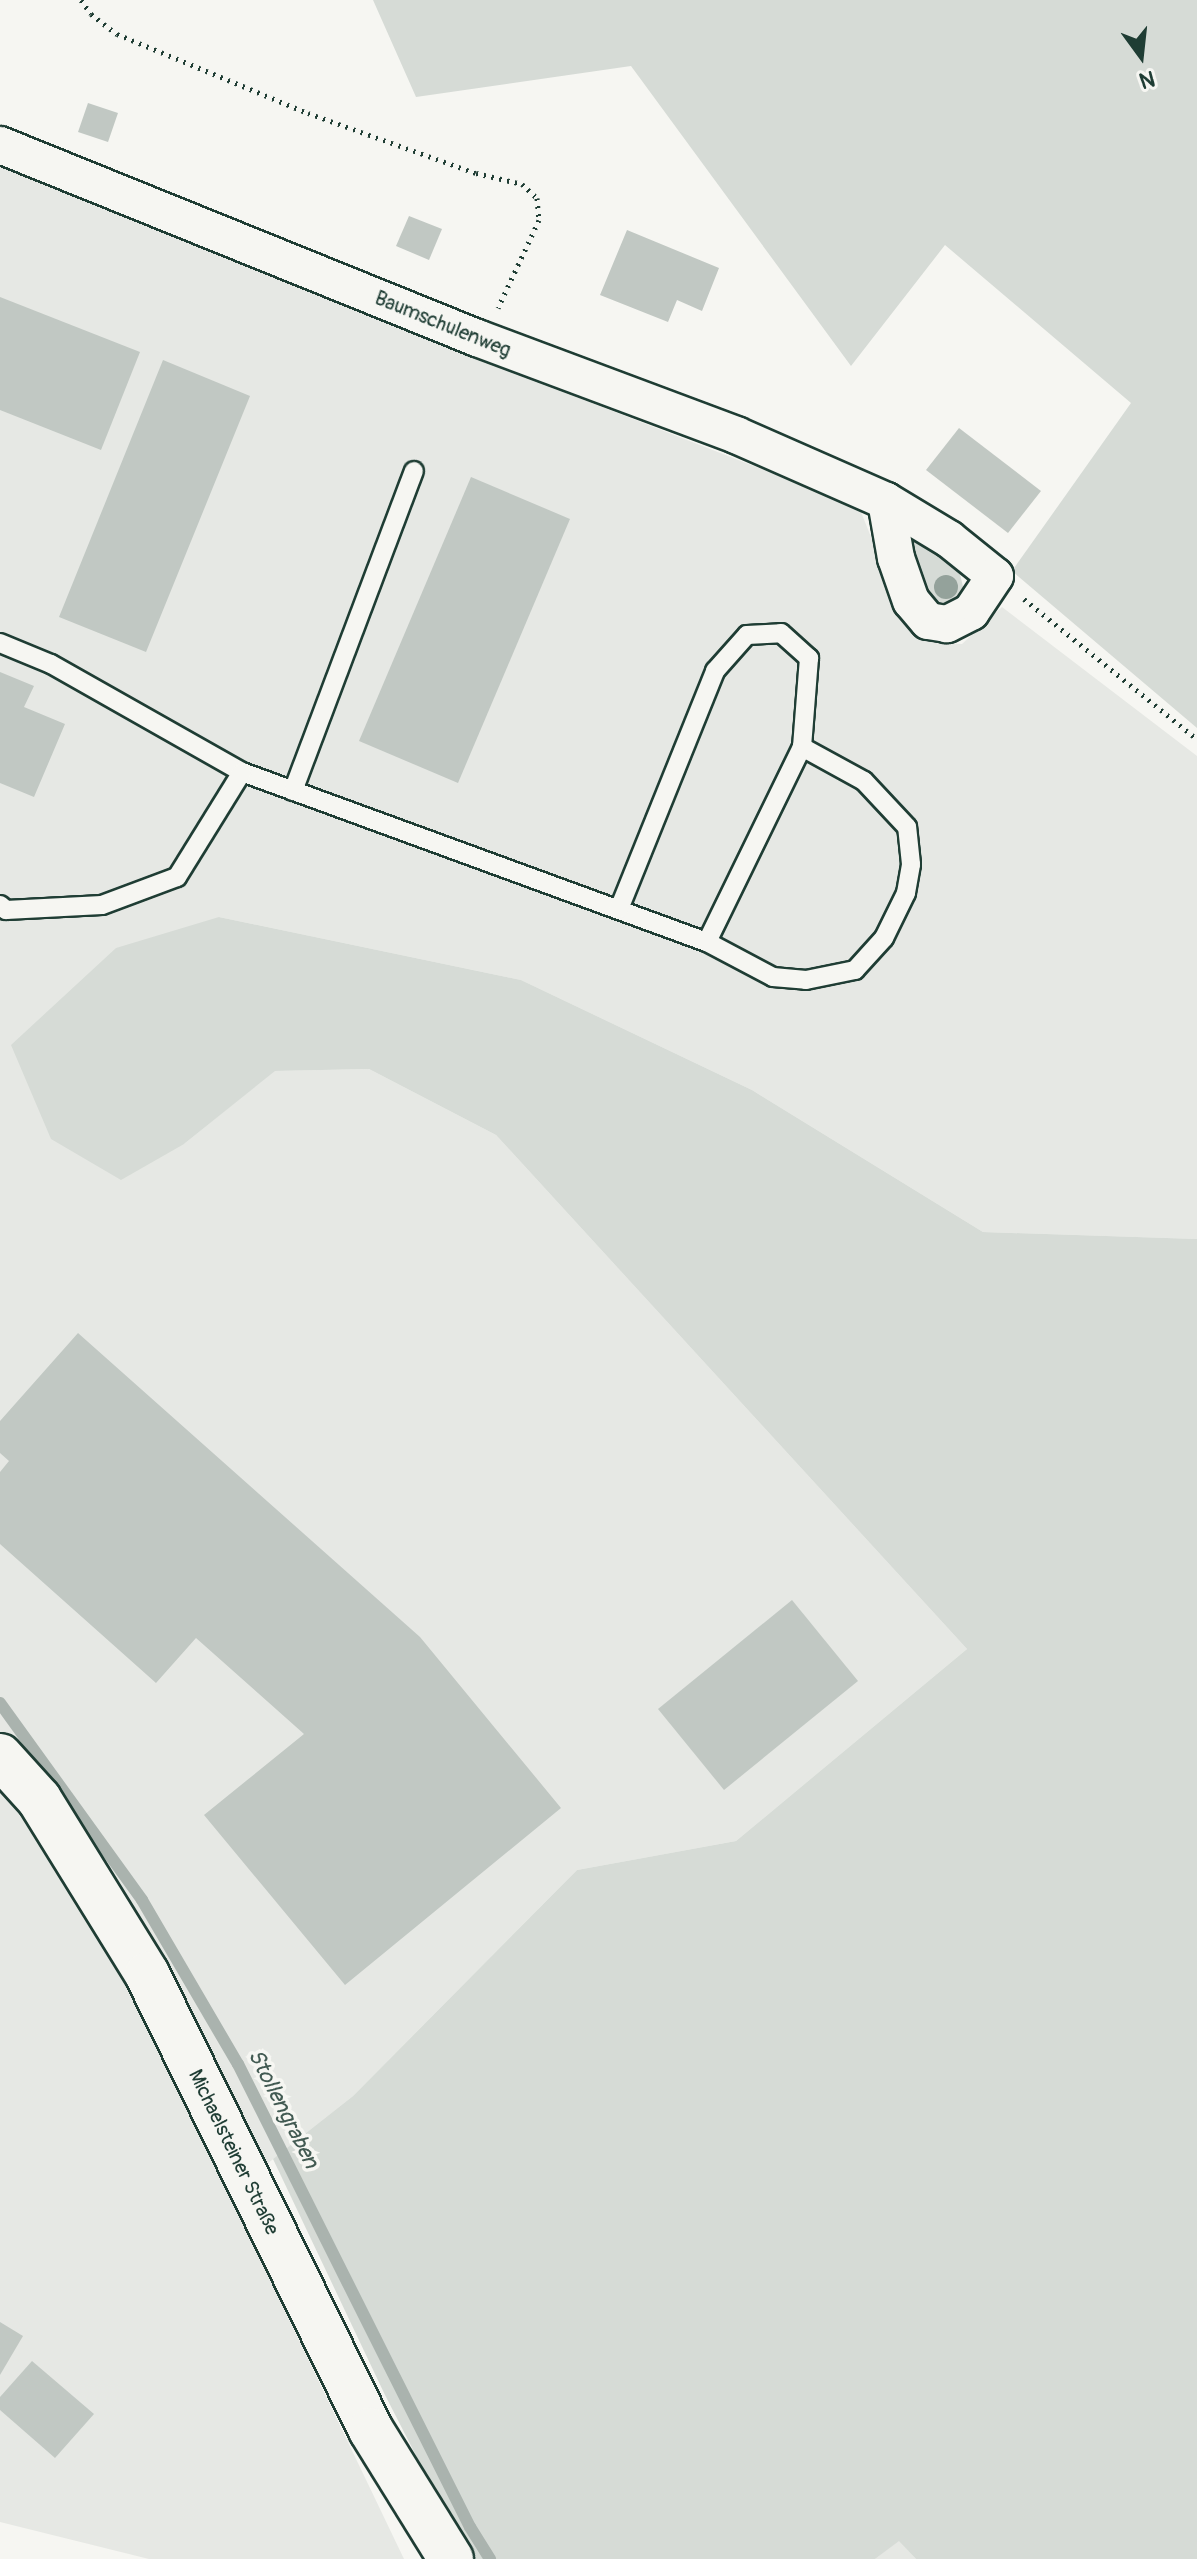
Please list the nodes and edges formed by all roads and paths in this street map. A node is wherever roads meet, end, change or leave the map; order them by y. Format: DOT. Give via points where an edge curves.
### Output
graph roads {
  1 [pos="81,0"];
  2 [pos="0,145"];
  3 [pos="477,338"];
  4 [pos="414,471"];
  5 [pos="886,501"];
  6 [pos="995,576"];
  7 [pos="0,643"];
  8 [pos="1197,739"];
  9 [pos="802,747"];
  10 [pos="242,772"];
  11 [pos="293,791"];
  12 [pos="0,905"];
  13 [pos="619,909"];
  14 [pos="707,942"];
  15 [pos="0,1756"];
  16 [pos="451,2559"];
  1 -- 3 [label="path" via="117,34 308,113 476,173 522,184 537,198 539,220 500,306"];
  2 -- 3 [label="street, Baumschulenweg"];
  3 -- 5 [label="street, Baumschulenweg" via="736,435"];
  4 -- 11 [label="lane"];
  5 -- 6 [label="street, Baumschulenweg" via="949,539"];
  5 -- 6 [label="street" via="896,558 911,601 928,621 947,624 971,612"];
  6 -- 8 [label="path"];
  7 -- 10 [label="lane" via="51,664"];
  9 -- 13 [label="lane" via="809,658 781,633 747,635 715,671"];
  9 -- 14 [label="lane"];
  9 -- 14 [label="lane" via="864,781 907,827 911,864 906,893 884,938 855,970 806,980 773,977"];
  10 -- 11 [label="lane"];
  10 -- 12 [label="lane" via="177,877 102,905 6,910"];
  11 -- 13 [label="lane"];
  13 -- 14 [label="lane"];
  15 -- 16 [label="street, Michaelsteiner Straße" via="39,1799 147,1974 371,2430"];
}
